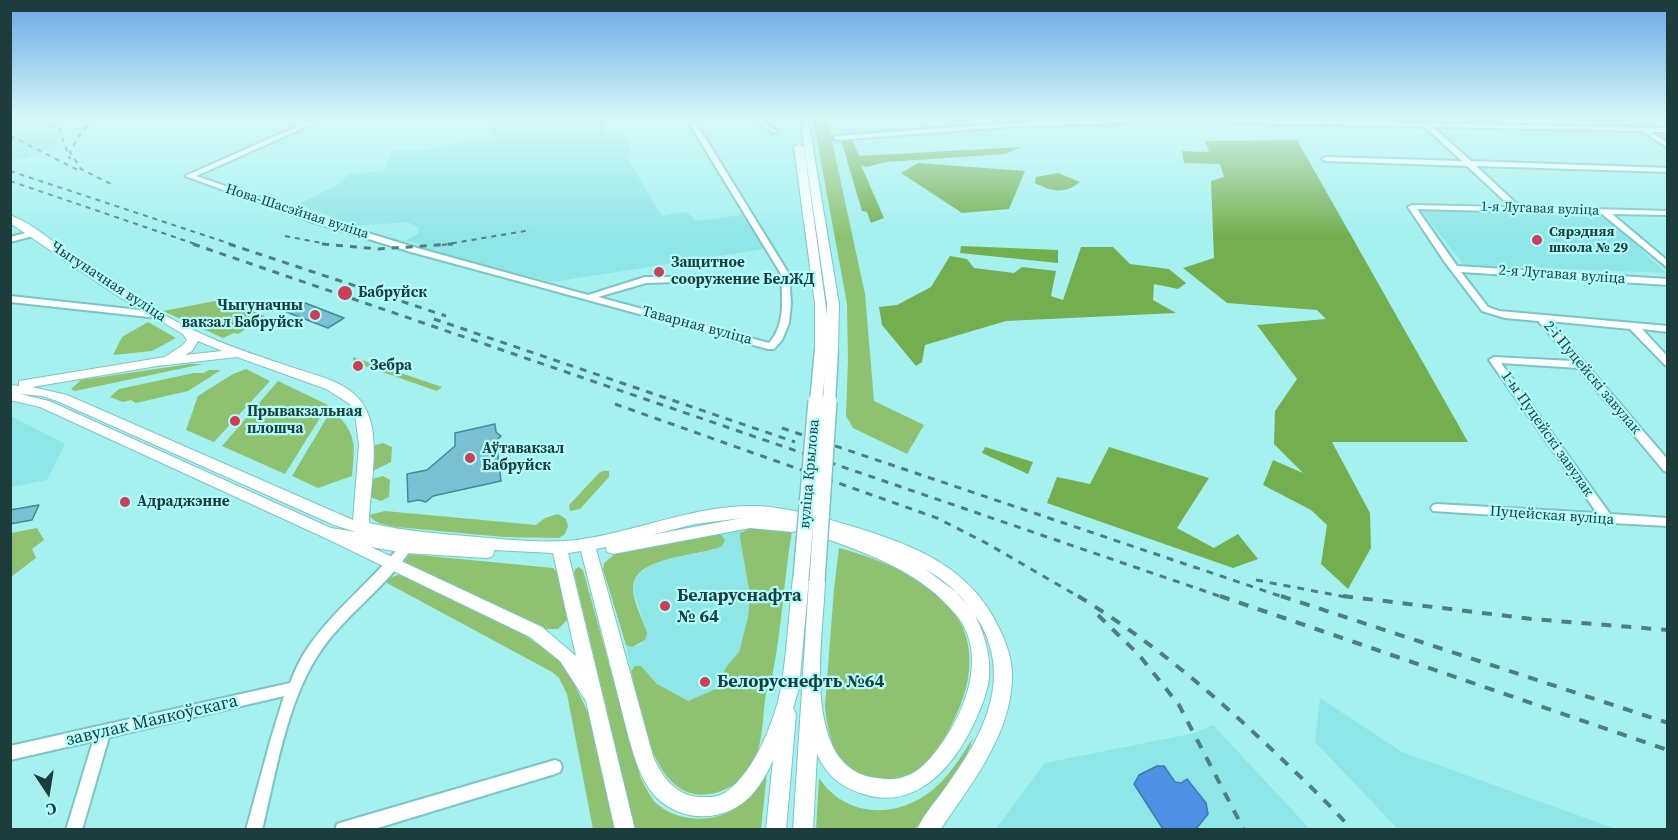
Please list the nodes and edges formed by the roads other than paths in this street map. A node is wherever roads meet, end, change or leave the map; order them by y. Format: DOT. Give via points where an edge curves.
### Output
graph roads {
  1 [pos="232,157"];
  2 [pos="713,157"];
  3 [pos="800,157"];
  4 [pos="810,157"];
  5 [pos="1462,157"];
  6 [pos="1326,159"];
  7 [pos="1469,164"];
  8 [pos="1668,170"];
  9 [pos="1412,207"];
  10 [pos="1517,208"];
  11 [pos="1605,212"];
  12 [pos="1668,213"];
  13 [pos="10,218"];
  14 [pos="34,233"];
  15 [pos="10,240"];
  16 [pos="405,247"];
  17 [pos="1668,266"];
  18 [pos="1456,269"];
  19 [pos="679,279"];
  20 [pos="1668,282"];
  21 [pos="590,297"];
  22 [pos="10,299"];
  23 [pos="135,300"];
  24 [pos="117,311"];
  25 [pos="158,315"];
  26 [pos="1541,318"];
  27 [pos="1632,326"];
  28 [pos="1668,329"];
  29 [pos="188,332"];
  30 [pos="827,349"];
  31 [pos="239,352"];
  32 [pos="158,362"];
  33 [pos="1668,363"];
  34 [pos="1581,365"];
  35 [pos="89,374"];
  36 [pos="10,388"];
  37 [pos="10,396"];
  38 [pos="62,398"];
  39 [pos="1668,468"];
  40 [pos="1437,508"];
  41 [pos="1608,520"];
  42 [pos="1668,522"];
  43 [pos="361,528"];
  44 [pos="328,533"];
  45 [pos="409,542"];
  46 [pos="589,548"];
  47 [pos="560,552"];
  48 [pos="392,564"];
  49 [pos="809,579"];
  50 [pos="294,688"];
  51 [pos="790,688"];
  52 [pos="810,688"];
  53 [pos="596,701"];
  54 [pos="103,732"];
  55 [pos="10,753"];
  56 [pos="555,767"];
  57 [pos="74,827"];
  58 [pos="254,830"];
  59 [pos="343,830"];
  60 [pos="625,830"];
  61 [pos="776,830"];
  62 [pos="803,830"];
  63 [pos="927,830"];
  1 -- 16 [label="street, Нова-Шасэйная вуліца" via="189,176"];
  2 -- 21 [label="street, Таварная вуліца" via="785,274 787,304 779,341 771,348"];
  3 -- 30 [label="main road, вуліца Крылова"];
  4 -- 30 [label="main road, вуліца Крылова" via="833,304"];
  5 -- 7 [label="street"];
  6 -- 7 [label="street"];
  7 -- 8 [label="street"];
  7 -- 10 [label="street"];
  9 -- 10 [label="street, 1-я Лугавая вуліца"];
  9 -- 18 [label="street, 2-і Пуцейскі завулак"];
  10 -- 11 [label="street, 1-я Лугавая вуліца"];
  11 -- 12 [label="street, 1-я Лугавая вуліца"];
  11 -- 17 [label="street"];
  13 -- 14 [label="main road, Чыгуначная вуліца"];
  14 -- 15 [label="street"];
  14 -- 23 [label="main road, Чыгуначная вуліца"];
  16 -- 21 [label="street, Таварная вуліца"];
  18 -- 20 [label="street, 2-я Лугавая вуліца"];
  18 -- 26 [label="street, 2-і Пуцейскі завулак" via="1484,308"];
  19 -- 21 [label="street" via="645,280"];
  22 -- 24 [label="street"];
  23 -- 24 [label="street"];
  23 -- 25 [label="main road, Чыгуначная вуліца"];
  24 -- 25 [label="street"];
  25 -- 29 [label="main road, Чыгуначная вуліца"];
  26 -- 27 [label="street"];
  26 -- 34 [label="street, 2-і Пуцейскі завулак"];
  27 -- 28 [label="street"];
  27 -- 33 [label="street"];
  29 -- 31 [label="main road, Чыгуначная вуліца"];
  29 -- 32 [label="main road" via="193,340 188,348"];
  30 -- 49 [label="main road, вуліца Крылова, bridge"];
  31 -- 32 [label="main road"];
  31 -- 43 [label="main road, Чыгуначная вуліца" via="324,383 347,394 357,404 366,437"];
  32 -- 35 [label="main road"];
  34 -- 39 [label="street, 2-і Пуцейскі завулак"];
  34 -- 41 [label="street, 1-ы Пуцейскі завулак" via="1494,360"];
  35 -- 36 [label="main road"];
  35 -- 38 [label="main road" via="66,386"];
  36 -- 38 [label="main road"];
  37 -- 44 [label="main road" via="44,404"];
  38 -- 43 [label="main road"];
  40 -- 41 [label="street, Пуцейская вуліца"];
  41 -- 42 [label="street, Пуцейская вуліца"];
  43 -- 45 [label="main road"];
  44 -- 45 [label="main road"];
  44 -- 48 [label="main road"];
  45 -- 47 [label="main road"];
  45 -- 48 [label="street"];
  46 -- 47 [label="main road"];
  46 -- 51 [label="main road" via="616,662 641,744 651,772 675,800 710,807 736,796 747,786 770,750"];
  46 -- 52 [label="main road" via="750,522 825,533 913,569 966,614 975,636 980,679 970,712 942,760 917,782 889,790 864,786 835,768 819,737"];
  46 -- 63 [label="main road" via="734,513 758,512 827,524 908,552 941,569 969,592 988,618 1001,653 1003,683 993,722 971,769"];
  47 -- 53 [label="main road"];
  48 -- 50 [label="street" via="338,619 313,652"];
  48 -- 53 [label="main road" via="536,632 566,656"];
  49 -- 51 [label="main road, вуліца Крылова"];
  49 -- 52 [label="main road, вуліца Крылова"];
  50 -- 54 [label="street, завулак Маякоўскага"];
  50 -- 58 [label="street"];
  51 -- 61 [label="main road, вуліца Крылова"];
  52 -- 62 [label="main road, вуліца Крылова"];
  53 -- 60 [label="main road"];
  54 -- 55 [label="street, завулак Маякоўскага"];
  54 -- 57 [label="street"];
  56 -- 59 [label="street"];
}
